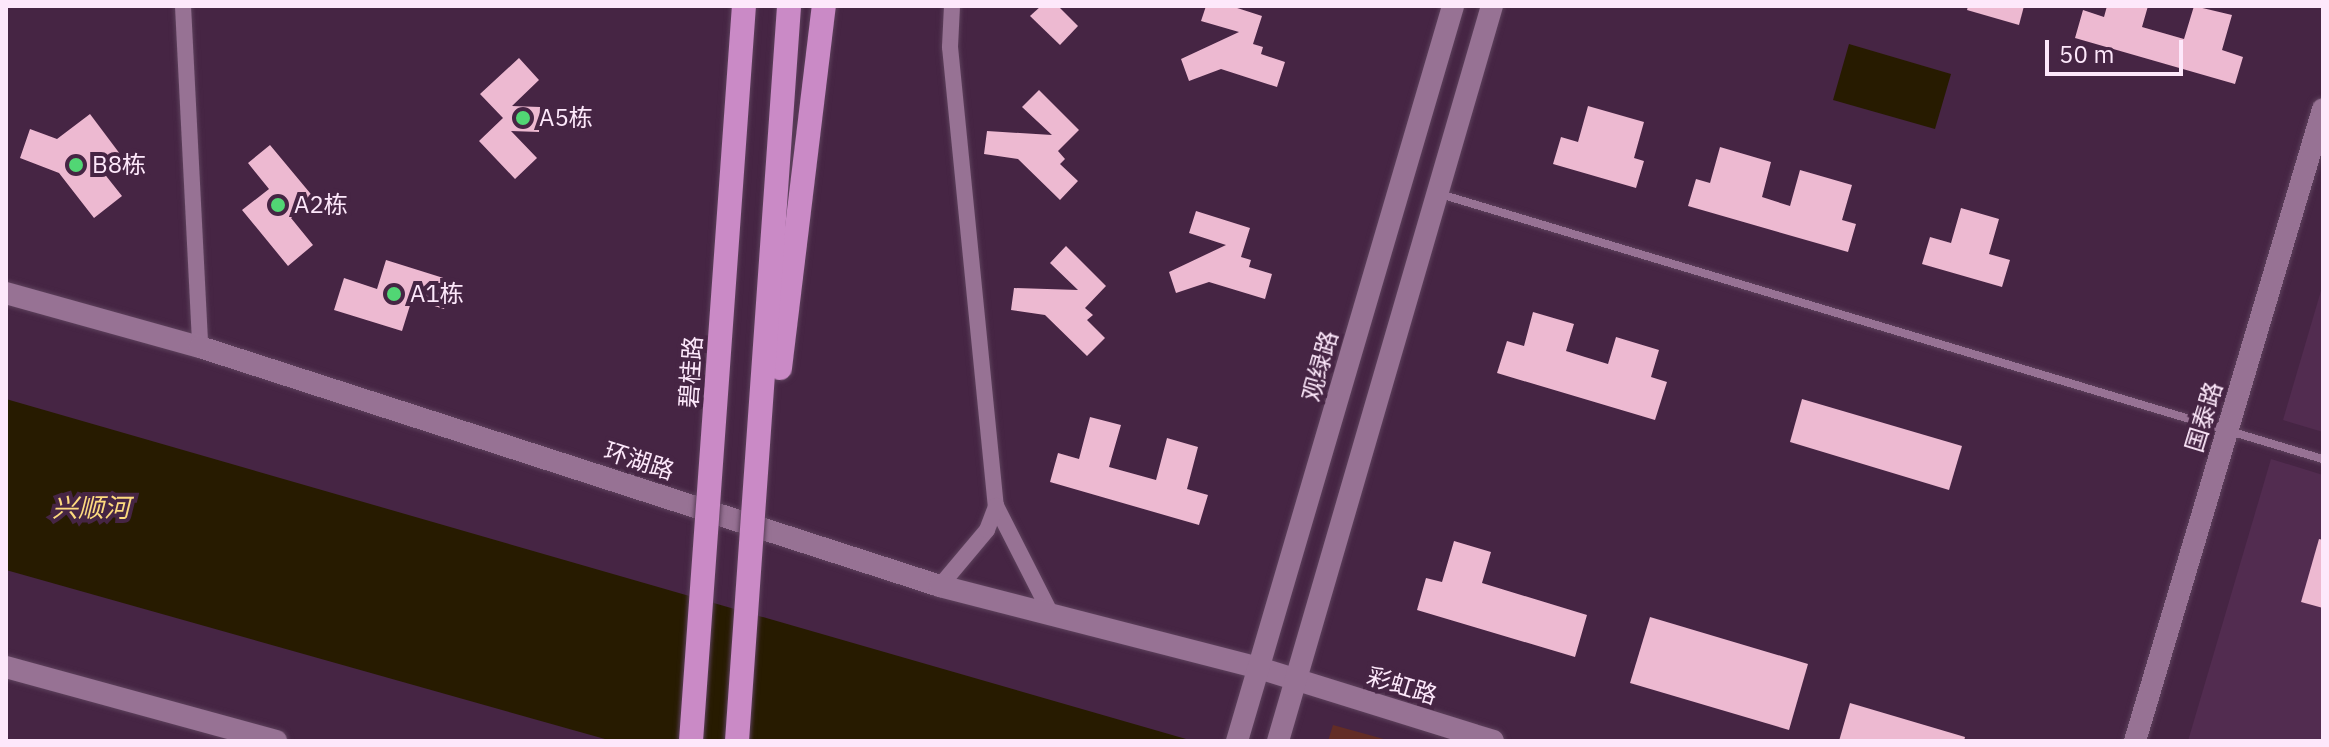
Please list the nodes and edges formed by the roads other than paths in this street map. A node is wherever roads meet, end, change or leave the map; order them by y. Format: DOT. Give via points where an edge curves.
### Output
graph roads {
  1 [pos="183,6"];
  2 [pos="744,6"];
  3 [pos="789,6"];
  4 [pos="824,6"];
  5 [pos="952,6"];
  6 [pos="1453,6"];
  7 [pos="1492,6"];
  8 [pos="2323,109"];
  9 [pos="1440,194"];
  10 [pos="6,293"];
  11 [pos="200,347"];
  12 [pos="2227,430"];
  13 [pos="2323,459"];
  14 [pos="996,506"];
  15 [pos="940,586"];
  16 [pos="1051,614"];
  17 [pos="6,667"];
  18 [pos="1259,668"];
  19 [pos="743,672"];
  20 [pos="1296,680"];
  21 [pos="1280,733"];
  22 [pos="276,741"];
  23 [pos="691,741"];
  24 [pos="737,741"];
  25 [pos="1237,741"];
  26 [pos="1493,741"];
  27 [pos="2135,741"];
  1 -- 11 [label="street"];
  2 -- 23 [label="highway, 碧桂路, bridge"];
  3 -- 19 [label="highway, bridge"];
  4 -- 19 [label="highway, bridge"];
  5 -- 14 [label="street" via="950,47"];
  6 -- 18 [label="street, 观绿路"];
  7 -- 9 [label="street"];
  8 -- 12 [label="street, 国泰路"];
  9 -- 12 [label="lane"];
  9 -- 20 [label="street"];
  10 -- 11 [label="street, 环湖路"];
  11 -- 15 [label="street, 环湖路"];
  12 -- 13 [label="lane"];
  12 -- 27 [label="street, 国泰路"];
  14 -- 15 [label="street" via="987,530"];
  14 -- 16 [label="street"];
  15 -- 16 [label="street, 环湖路"];
  16 -- 18 [label="street, 环湖路"];
  17 -- 22 [label="street"];
  18 -- 20 [label="street, 彩虹路"];
  18 -- 25 [label="street, 观绿路"];
  19 -- 24 [label="highway, bridge"];
  20 -- 21 [label="street"];
  20 -- 26 [label="street, 彩虹路"];
}
